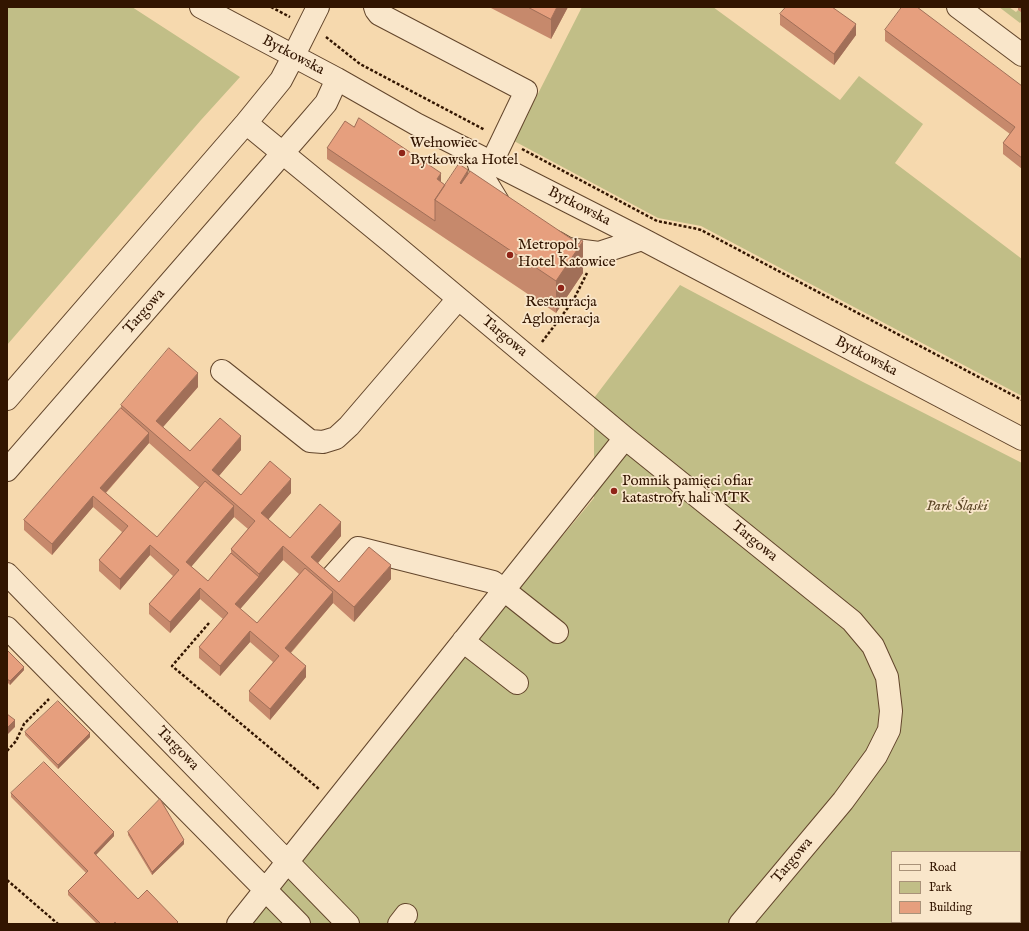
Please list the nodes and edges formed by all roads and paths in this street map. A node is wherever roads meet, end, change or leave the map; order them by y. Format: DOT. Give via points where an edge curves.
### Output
graph roads {
  1 [pos="201,7"];
  2 [pos="271,7"];
  3 [pos="318,7"];
  4 [pos="375,7"];
  5 [pos="958,7"];
  6 [pos="307,27"];
  7 [pos="1022,55"];
  8 [pos="294,57"];
  9 [pos="337,79"];
  10 [pos="246,123"];
  11 [pos="503,139"];
  12 [pos="283,154"];
  13 [pos="484,159"];
  14 [pos="518,217"];
  15 [pos="537,229"];
  16 [pos="642,239"];
  17 [pos="590,268"];
  18 [pos="458,299"];
  19 [pos="530,359"];
  20 [pos="222,371"];
  21 [pos="7,399"];
  22 [pos="1022,400"];
  23 [pos="625,438"];
  24 [pos="1022,439"];
  25 [pos="7,470"];
  26 [pos="7,574"];
  27 [pos="331,578"];
  28 [pos="504,590"];
  29 [pos="210,623"];
  30 [pos="7,628"];
  31 [pos="557,632"];
  32 [pos="463,641"];
  33 [pos="517,683"];
  34 [pos="64,686"];
  35 [pos="7,751"];
  36 [pos="335,803"];
  37 [pos="287,862"];
  38 [pos="7,880"];
  39 [pos="265,889"];
  40 [pos="58,924"];
  41 [pos="238,924"];
  42 [pos="299,924"];
  43 [pos="348,924"];
  44 [pos="740,924"];
  1 -- 8 [label="street, Bytkowska"];
  2 -- 6 [label="path"];
  3 -- 6 [label="street"];
  4 -- 11 [label="street" via="379,14 526,91"];
  5 -- 7 [label="street"];
  6 -- 8 [label="street"];
  6 -- 11 [label="path" via="327,38 360,64"];
  8 -- 9 [label="street, Bytkowska"];
  8 -- 10 [label="street" via="281,80"];
  9 -- 12 [label="street, Targowa" via="326,103"];
  9 -- 13 [label="street, Bytkowska"];
  10 -- 12 [label="street"];
  10 -- 21 [label="street"];
  11 -- 13 [label="street"];
  11 -- 22 [label="path" via="657,221 701,230"];
  12 -- 18 [label="street, Targowa"];
  12 -- 25 [label="street, Targowa"];
  13 -- 14 [label="street" via="483,177 500,205"];
  13 -- 16 [label="street, Bytkowska"];
  15 -- 16 [label="street" via="568,249 599,253"];
  16 -- 24 [label="street, Bytkowska"];
  17 -- 19 [label="path" via="573,300"];
  18 -- 19 [label="street, Targowa"];
  18 -- 20 [label="street" via="349,426 336,438 323,442 310,441"];
  19 -- 23 [label="street, Targowa"];
  23 -- 28 [label="street"];
  23 -- 44 [label="street, Targowa" via="852,621 873,646 887,677 891,711 889,730 876,756 843,801"];
  26 -- 37 [label="street, Targowa"];
  27 -- 28 [label="street" via="358,548 493,582"];
  28 -- 31 [label="street"];
  28 -- 32 [label="street"];
  29 -- 36 [label="path" via="172,666"];
  30 -- 34 [label="street"];
  32 -- 33 [label="street"];
  32 -- 36 [label="street"];
  34 -- 35 [label="path" via="24,724 16,741"];
  34 -- 39 [label="street"];
  36 -- 37 [label="street"];
  37 -- 39 [label="street"];
  37 -- 43 [label="street, Targowa"];
  38 -- 40 [label="path"];
  39 -- 41 [label="street"];
  39 -- 42 [label="street"];
}
